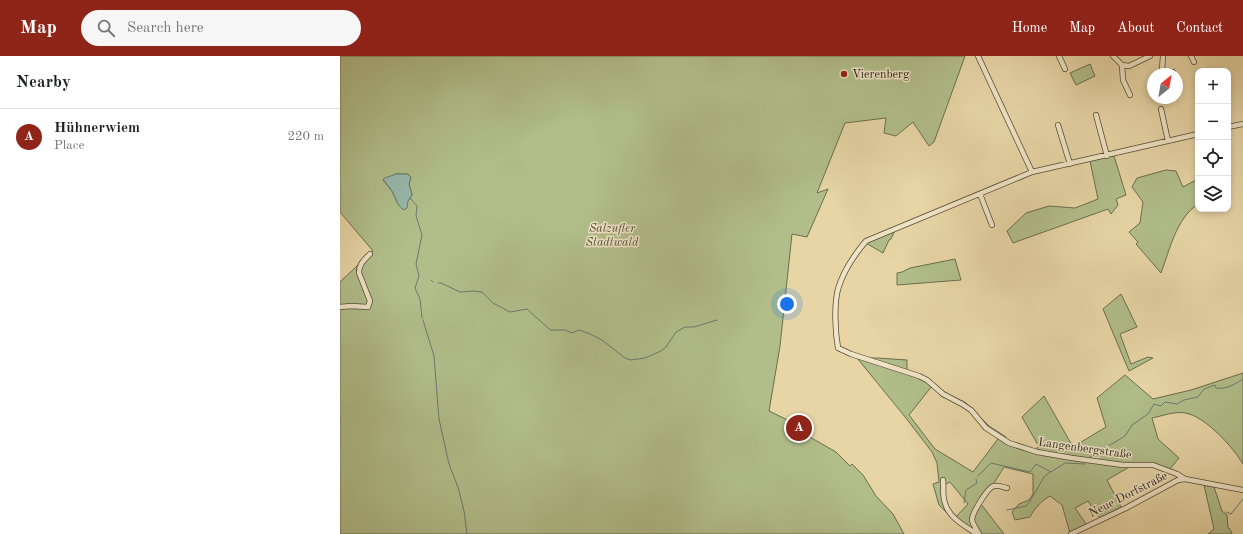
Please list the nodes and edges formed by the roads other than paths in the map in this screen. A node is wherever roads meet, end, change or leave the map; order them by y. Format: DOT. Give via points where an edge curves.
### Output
graph roads {
  1 [pos="978,56"];
  2 [pos="1058,56"];
  3 [pos="1113,56"];
  4 [pos="1150,56"];
  5 [pos="1163,56"];
  6 [pos="1191,56"];
  7 [pos="1194,62"];
  8 [pos="1122,65"];
  9 [pos="1162,68"];
  10 [pos="1065,69"];
  11 [pos="1130,95"];
  12 [pos="1161,109"];
  13 [pos="1096,115"];
  14 [pos="1243,124"];
  15 [pos="1058,125"];
  16 [pos="1231,126"];
  17 [pos="1195,135"];
  18 [pos="1168,141"];
  19 [pos="1107,156"];
  20 [pos="1070,164"];
  21 [pos="1032,172"];
  22 [pos="980,194"];
  23 [pos="992,225"];
  24 [pos="370,254"];
  25 [pos="340,307"];
  26 [pos="943,480"];
  27 [pos="1185,480"];
  28 [pos="1007,488"];
  29 [pos="1243,490"];
  30 [pos="978,534"];
  31 [pos="1071,534"];
  1 -- 21 [label="street"];
  2 -- 10 [label="street"];
  3 -- 8 [label="street"];
  4 -- 8 [label="street" via="1129,66"];
  5 -- 9 [label="street"];
  6 -- 7 [label="street"];
  8 -- 11 [label="street" via="1123,80"];
  12 -- 18 [label="street"];
  13 -- 19 [label="street"];
  14 -- 16 [label="street"];
  15 -- 20 [label="street"];
  17 -- 18 [label="street, Langenbergstraße"];
  18 -- 19 [label="street, Langenbergstraße"];
  19 -- 20 [label="street, Langenbergstraße"];
  20 -- 21 [label="street, Langenbergstraße"];
  21 -- 22 [label="street, Langenbergstraße"];
  22 -- 23 [label="street"];
  22 -- 27 [label="street, Langenbergstraße" via="866,241 848,267 838,289 838,348 928,380 943,394 971,410 986,428 1009,443 1037,452 1072,458 1123,465 1153,465 1177,474"];
  24 -- 25 [label="street" via="359,269 370,301 368,307"];
  26 -- 30 [label="street" via="947,508 956,520"];
  27 -- 29 [label="street, Neue Dorfstraße"];
  27 -- 31 [label="street, Neue Dorfstraße" via="1178,480"];
  28 -- 30 [label="street" via="991,487 975,510 972,521"];
}
